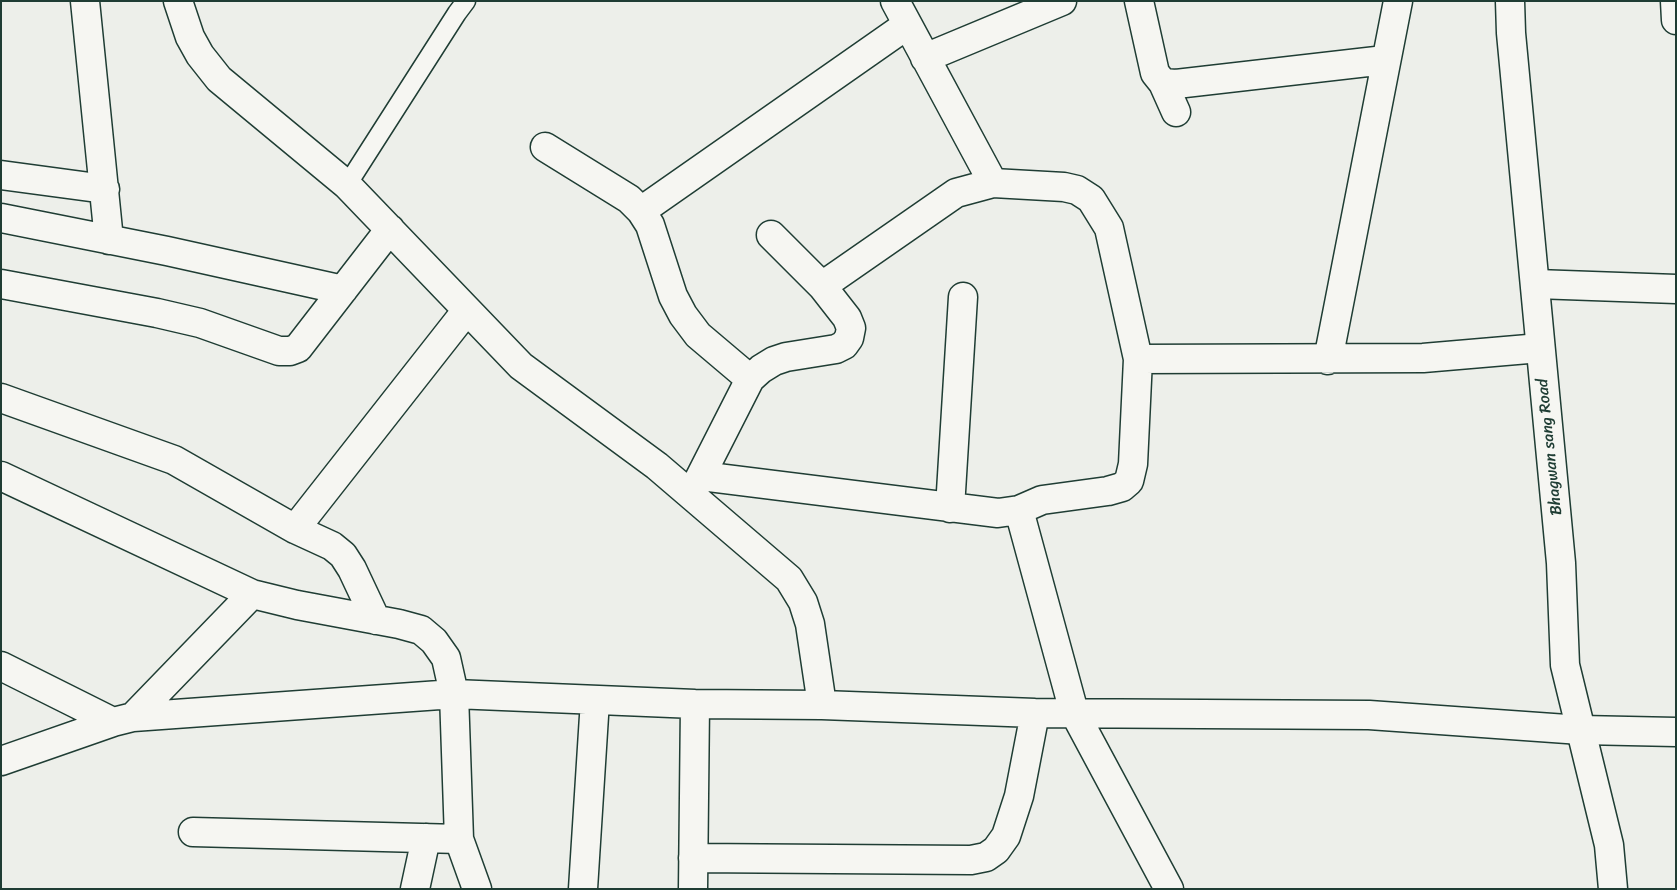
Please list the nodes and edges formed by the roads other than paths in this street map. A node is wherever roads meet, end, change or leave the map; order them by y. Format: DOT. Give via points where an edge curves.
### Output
graph roads {
  1 [pos="85,1"];
  2 [pos="178,1"];
  3 [pos="466,1"];
  4 [pos="1062,1"];
  5 [pos="1139,1"];
  6 [pos="1398,1"];
  7 [pos="1510,1"];
  8 [pos="1676,1"];
  9 [pos="901,13"];
  10 [pos="1676,20"];
  11 [pos="925,58"];
  12 [pos="1385,60"];
  13 [pos="1164,82"];
  14 [pos="1176,112"];
  15 [pos="545,147"];
  16 [pos="1,175"];
  17 [pos="993,183"];
  18 [pos="347,185"];
  19 [pos="105,189"];
  20 [pos="641,211"];
  21 [pos="1,218"];
  22 [pos="390,229"];
  23 [pos="771,235"];
  24 [pos="110,240"];
  25 [pos="1,284"];
  26 [pos="1536,284"];
  27 [pos="822,286"];
  28 [pos="344,290"];
  29 [pos="1676,290"];
  30 [pos="963,297"];
  31 [pos="467,310"];
  32 [pos="1540,348"];
  33 [pos="1138,359"];
  34 [pos="1328,360"];
  35 [pos="750,380"];
  36 [pos="1,398"];
  37 [pos="1,476"];
  38 [pos="696,485"];
  39 [pos="950,508"];
  40 [pos="1018,510"];
  41 [pos="295,529"];
  42 [pos="252,594"];
  43 [pos="376,620"];
  44 [pos="1,666"];
  45 [pos="454,694"];
  46 [pos="595,700"];
  47 [pos="696,704"];
  48 [pos="822,704"];
  49 [pos="1074,712"];
  50 [pos="1035,713"];
  51 [pos="123,720"];
  52 [pos="1582,730"];
  53 [pos="1676,732"];
  54 [pos="1,761"];
  55 [pos="193,832"];
  56 [pos="426,838"];
  57 [pos="459,839"];
  58 [pos="693,858"];
  59 [pos="415,889"];
  60 [pos="477,889"];
  61 [pos="583,889"];
  62 [pos="693,889"];
  63 [pos="1169,889"];
  64 [pos="1613,889"];
  1 -- 19 [label="street"];
  2 -- 18 [label="street" via="190,37 219,79"];
  3 -- 18 [label="lane"];
  4 -- 11 [label="street"];
  5 -- 13 [label="street" via="1155,73"];
  6 -- 12 [label="street"];
  7 -- 26 [label="street, Bhagwan sang Road"];
  8 -- 10 [label="street"];
  9 -- 11 [label="street"];
  9 -- 20 [label="street"];
  11 -- 17 [label="street"];
  12 -- 13 [label="street" via="1176,84"];
  12 -- 34 [label="street"];
  13 -- 14 [label="street"];
  15 -- 20 [label="street"];
  16 -- 19 [label="street"];
  17 -- 27 [label="street" via="956,193"];
  17 -- 33 [label="street" via="1064,187 1077,190 1091,199 1109,228"];
  18 -- 22 [label="street"];
  19 -- 24 [label="street"];
  20 -- 35 [label="street" via="650,225 682,315 698,335"];
  21 -- 24 [label="street"];
  22 -- 28 [label="street"];
  22 -- 31 [label="street"];
  23 -- 27 [label="street"];
  24 -- 28 [label="street"];
  25 -- 28 [label="street" via="200,323 279,351 298,348"];
  26 -- 29 [label="street"];
  26 -- 32 [label="street, Bhagwan sang Road"];
  27 -- 35 [label="street" via="851,328 844,345 774,361"];
  30 -- 39 [label="street"];
  31 -- 38 [label="street" via="521,366"];
  31 -- 41 [label="street"];
  32 -- 34 [label="street" via="1423,358"];
  32 -- 52 [label="street, Bhagwan sang Road" via="1561,563 1566,665"];
  33 -- 34 [label="street"];
  33 -- 40 [label="street" via="1133,464 1129,481 1122,488 1042,500"];
  35 -- 38 [label="street"];
  36 -- 41 [label="street" via="174,460"];
  37 -- 42 [label="street"];
  38 -- 39 [label="street"];
  38 -- 48 [label="street" via="789,579 798,594 810,624"];
  39 -- 40 [label="street" via="998,513"];
  40 -- 49 [label="street"];
  41 -- 43 [label="street" via="332,546 343,555"];
  42 -- 43 [label="street" via="297,606"];
  42 -- 51 [label="street"];
  43 -- 45 [label="street" via="420,630 434,641 446,658"];
  44 -- 51 [label="street"];
  45 -- 46 [label="street"];
  45 -- 51 [label="street"];
  45 -- 57 [label="street"];
  46 -- 47 [label="street"];
  46 -- 61 [label="street"];
  47 -- 48 [label="street"];
  47 -- 58 [label="street"];
  48 -- 50 [label="street"];
  49 -- 50 [label="street"];
  49 -- 52 [label="street" via="1369,714"];
  49 -- 63 [label="street"];
  50 -- 58 [label="street" via="1019,796 1006,836 986,857 971,860"];
  51 -- 54 [label="street"];
  52 -- 53 [label="street"];
  52 -- 64 [label="street, Bhagwan sang Road" via="1609,845"];
  55 -- 56 [label="street"];
  56 -- 57 [label="street"];
  56 -- 59 [label="street"];
  57 -- 60 [label="street"];
  58 -- 62 [label="street"];
}
